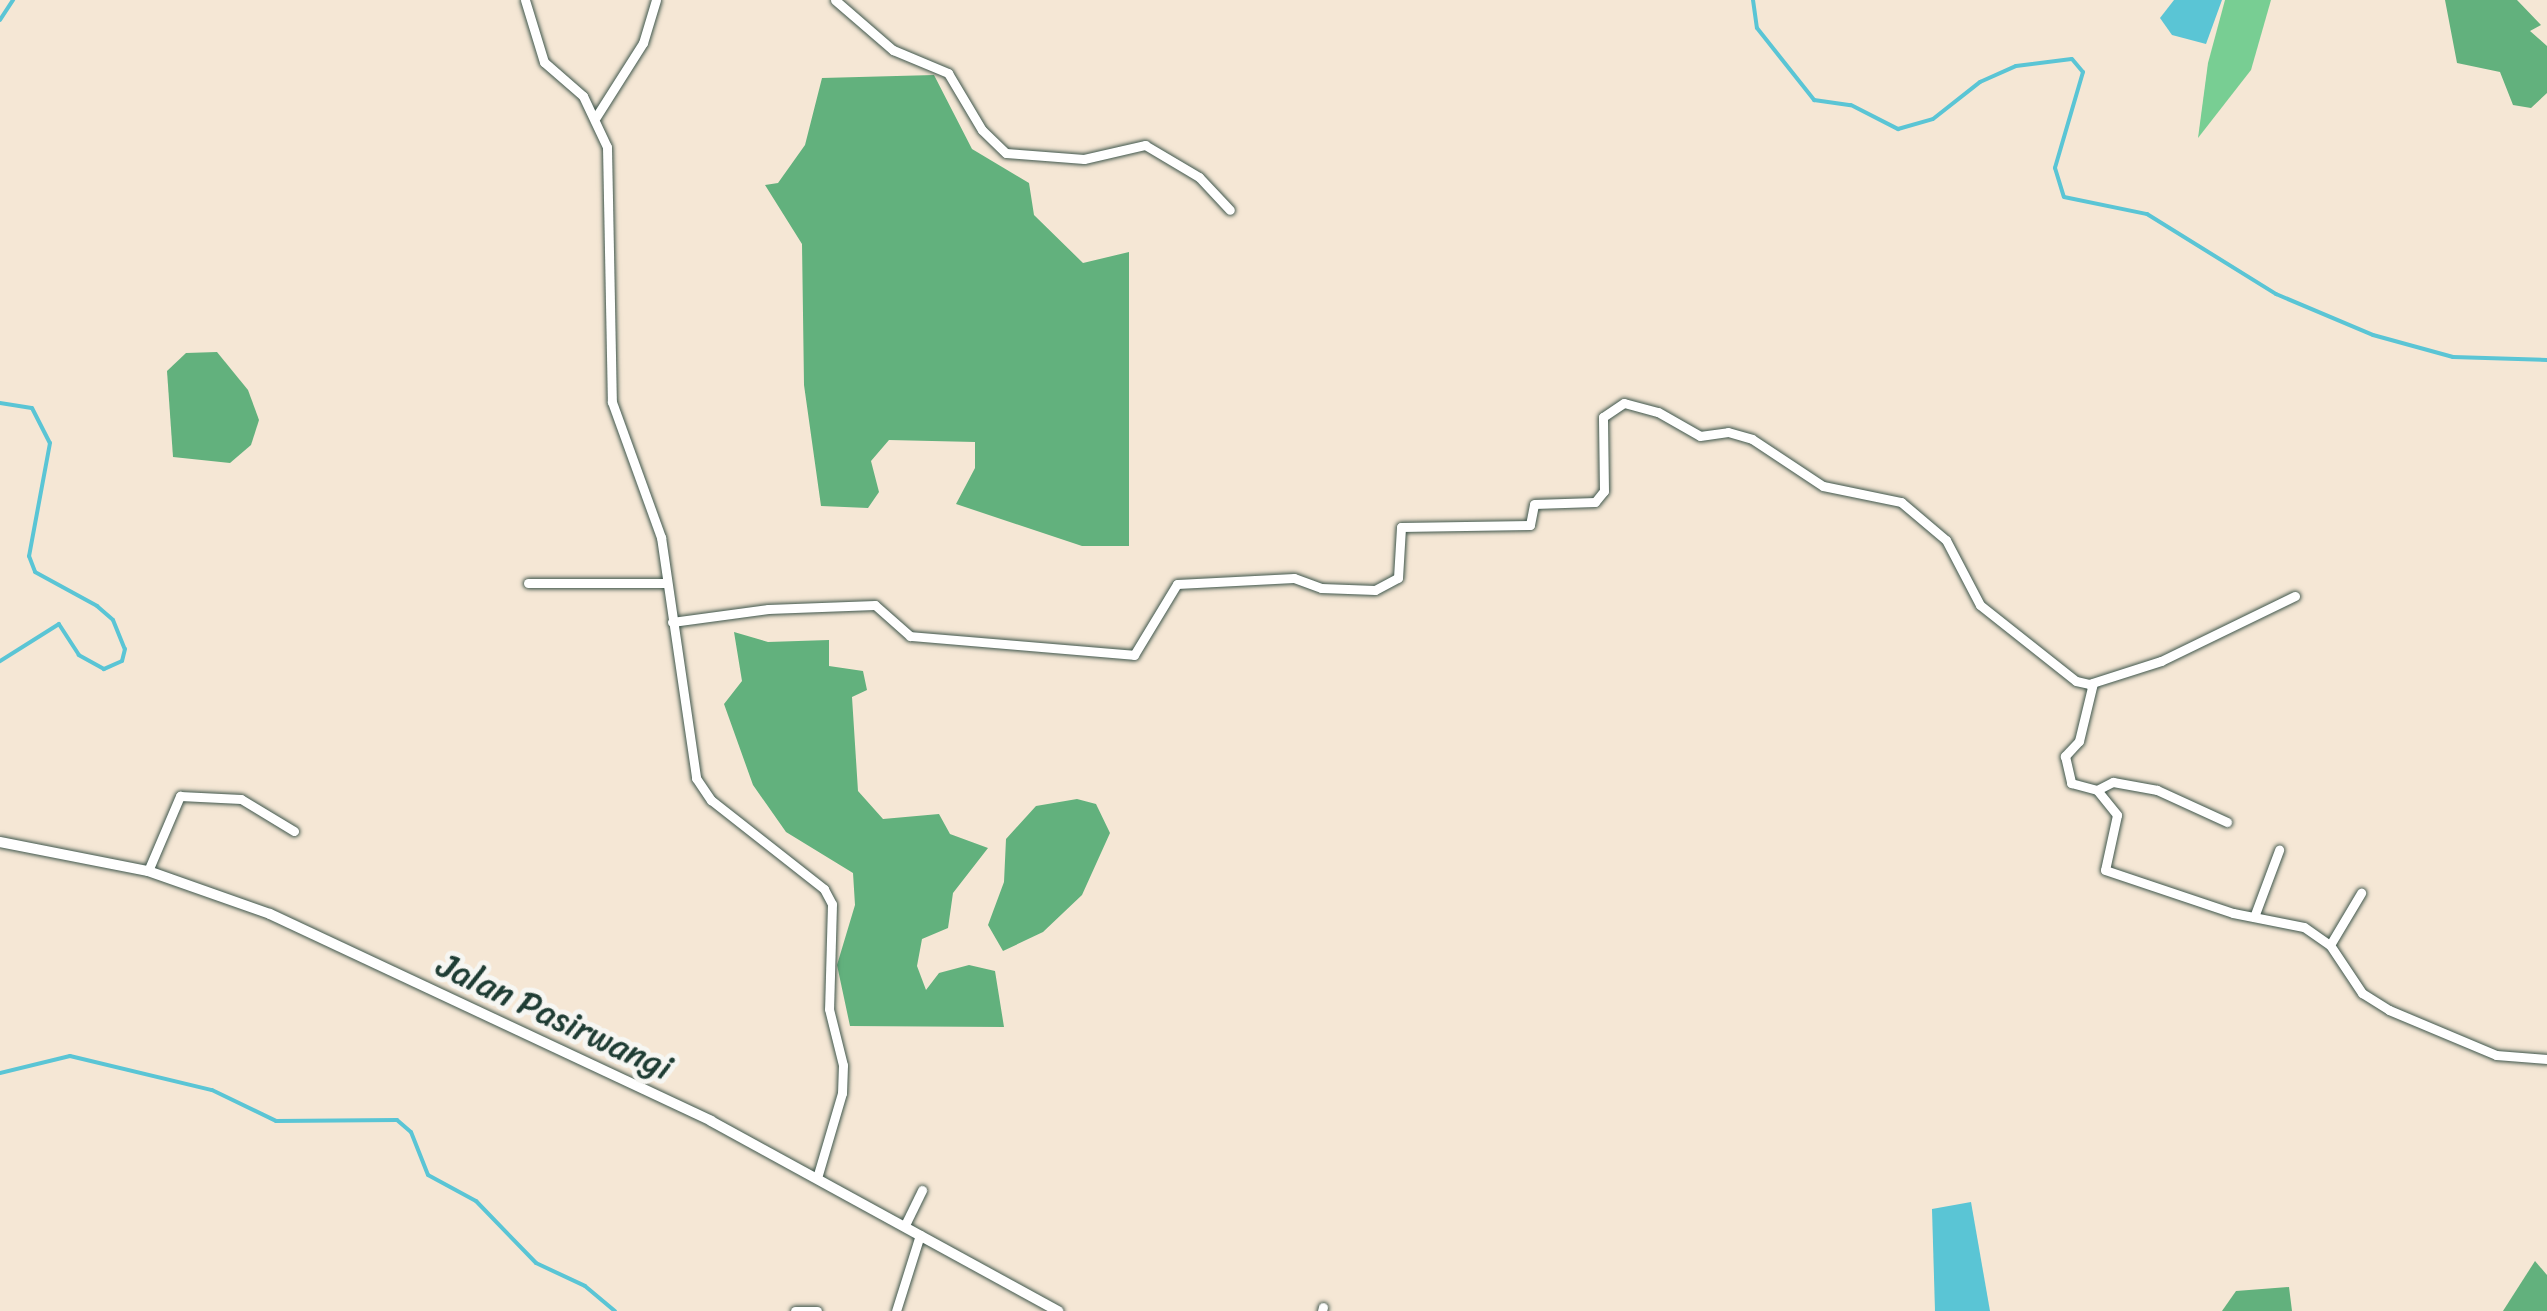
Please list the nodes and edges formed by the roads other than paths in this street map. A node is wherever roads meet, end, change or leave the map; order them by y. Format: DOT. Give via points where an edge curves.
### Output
graph roads {
  1 [pos="525,0"];
  2 [pos="656,0"];
  3 [pos="835,0"];
  4 [pos="596,117"];
  5 [pos="1230,210"];
  6 [pos="528,583"];
  7 [pos="667,583"];
  8 [pos="2295,596"];
  9 [pos="672,622"];
  10 [pos="2092,683"];
  11 [pos="2098,790"];
  12 [pos="2227,822"];
  13 [pos="294,831"];
  14 [pos="0,842"];
  15 [pos="2279,850"];
  16 [pos="148,871"];
  17 [pos="2361,893"];
  18 [pos="2254,917"];
  19 [pos="2330,945"];
  20 [pos="2547,1058"];
  21 [pos="818,1178"];
  22 [pos="922,1190"];
  23 [pos="904,1225"];
  24 [pos="920,1235"];
  25 [pos="796,1311"];
  26 [pos="818,1311"];
  27 [pos="896,1311"];
  28 [pos="1058,1311"];
  1 -- 4 [label="street" via="544,62"];
  2 -- 4 [label="street" via="643,43"];
  3 -- 5 [label="street" via="893,50 948,74 982,130 1006,153 1084,159 1145,145 1199,178"];
  4 -- 7 [label="street" via="607,147 614,221 612,402 647,490"];
  6 -- 7 [label="street"];
  7 -- 9 [label="street"];
  8 -- 10 [label="street" via="2161,661"];
  9 -- 10 [label="street" via="875,605 910,636 1134,655 1178,584 1294,578 1321,588 1375,590 1398,578 1402,527 1530,525 1534,504 1595,502 1604,492 1603,417 1624,403 1658,412 1700,436 1728,432 1752,438 1823,486 1901,502 1946,540 1980,605 2059,671"];
  9 -- 21 [label="street" via="683,654 696,778 711,800 824,888 832,904 829,1009 842,1079"];
  10 -- 11 [label="street" via="2079,741 2065,756 2071,783"];
  11 -- 12 [label="street" via="2112,782 2157,790"];
  11 -- 18 [label="street" via="2116,815 2105,870"];
  13 -- 16 [label="street" via="241,799 180,796"];
  14 -- 16 [label="street, Jalan Pasirwangi"];
  15 -- 18 [label="street"];
  16 -- 21 [label="street, Jalan Pasirwangi" via="270,914 496,1017"];
  17 -- 19 [label="street"];
  18 -- 19 [label="street" via="2304,927"];
  19 -- 20 [label="street" via="2362,993 2389,1010 2496,1055"];
  21 -- 23 [label="street, Jalan Pasirwangi"];
  22 -- 23 [label="street"];
  23 -- 24 [label="street, Jalan Pasirwangi"];
  24 -- 27 [label="street"];
  24 -- 28 [label="street, Jalan Pasirwangi"];
  25 -- 26 [label="street"];
}
